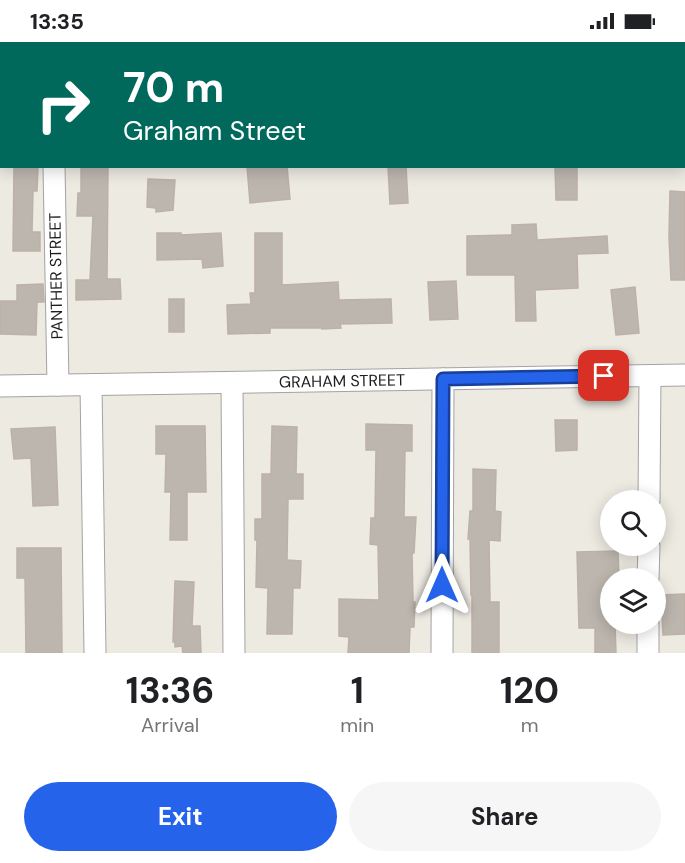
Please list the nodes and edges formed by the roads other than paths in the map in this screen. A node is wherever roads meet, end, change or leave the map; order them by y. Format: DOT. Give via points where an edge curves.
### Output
graph roads {
  1 [pos="54,168"];
  2 [pos="685,375"];
  3 [pos="650,376"];
  4 [pos="443,379"];
  5 [pos="232,382"];
  6 [pos="91,385"];
  7 [pos="0,386"];
  8 [pos="58,386"];
  9 [pos="649,490"];
  10 [pos="648,634"];
  11 [pos="95,653"];
  12 [pos="234,653"];
  13 [pos="442,653"];
  14 [pos="648,653"];
  1 -- 8 [label="street, PANTHER STREET"];
  2 -- 3 [label="street, GRAHAM STREET"];
  3 -- 4 [label="street, GRAHAM STREET"];
  3 -- 9 [label="street"];
  4 -- 5 [label="street, GRAHAM STREET"];
  4 -- 13 [label="street"];
  5 -- 6 [label="street, GRAHAM STREET"];
  5 -- 12 [label="street"];
  6 -- 8 [label="street, GRAHAM STREET"];
  6 -- 11 [label="street"];
  7 -- 8 [label="street, GRAHAM STREET"];
  10 -- 14 [label="street"];
}
